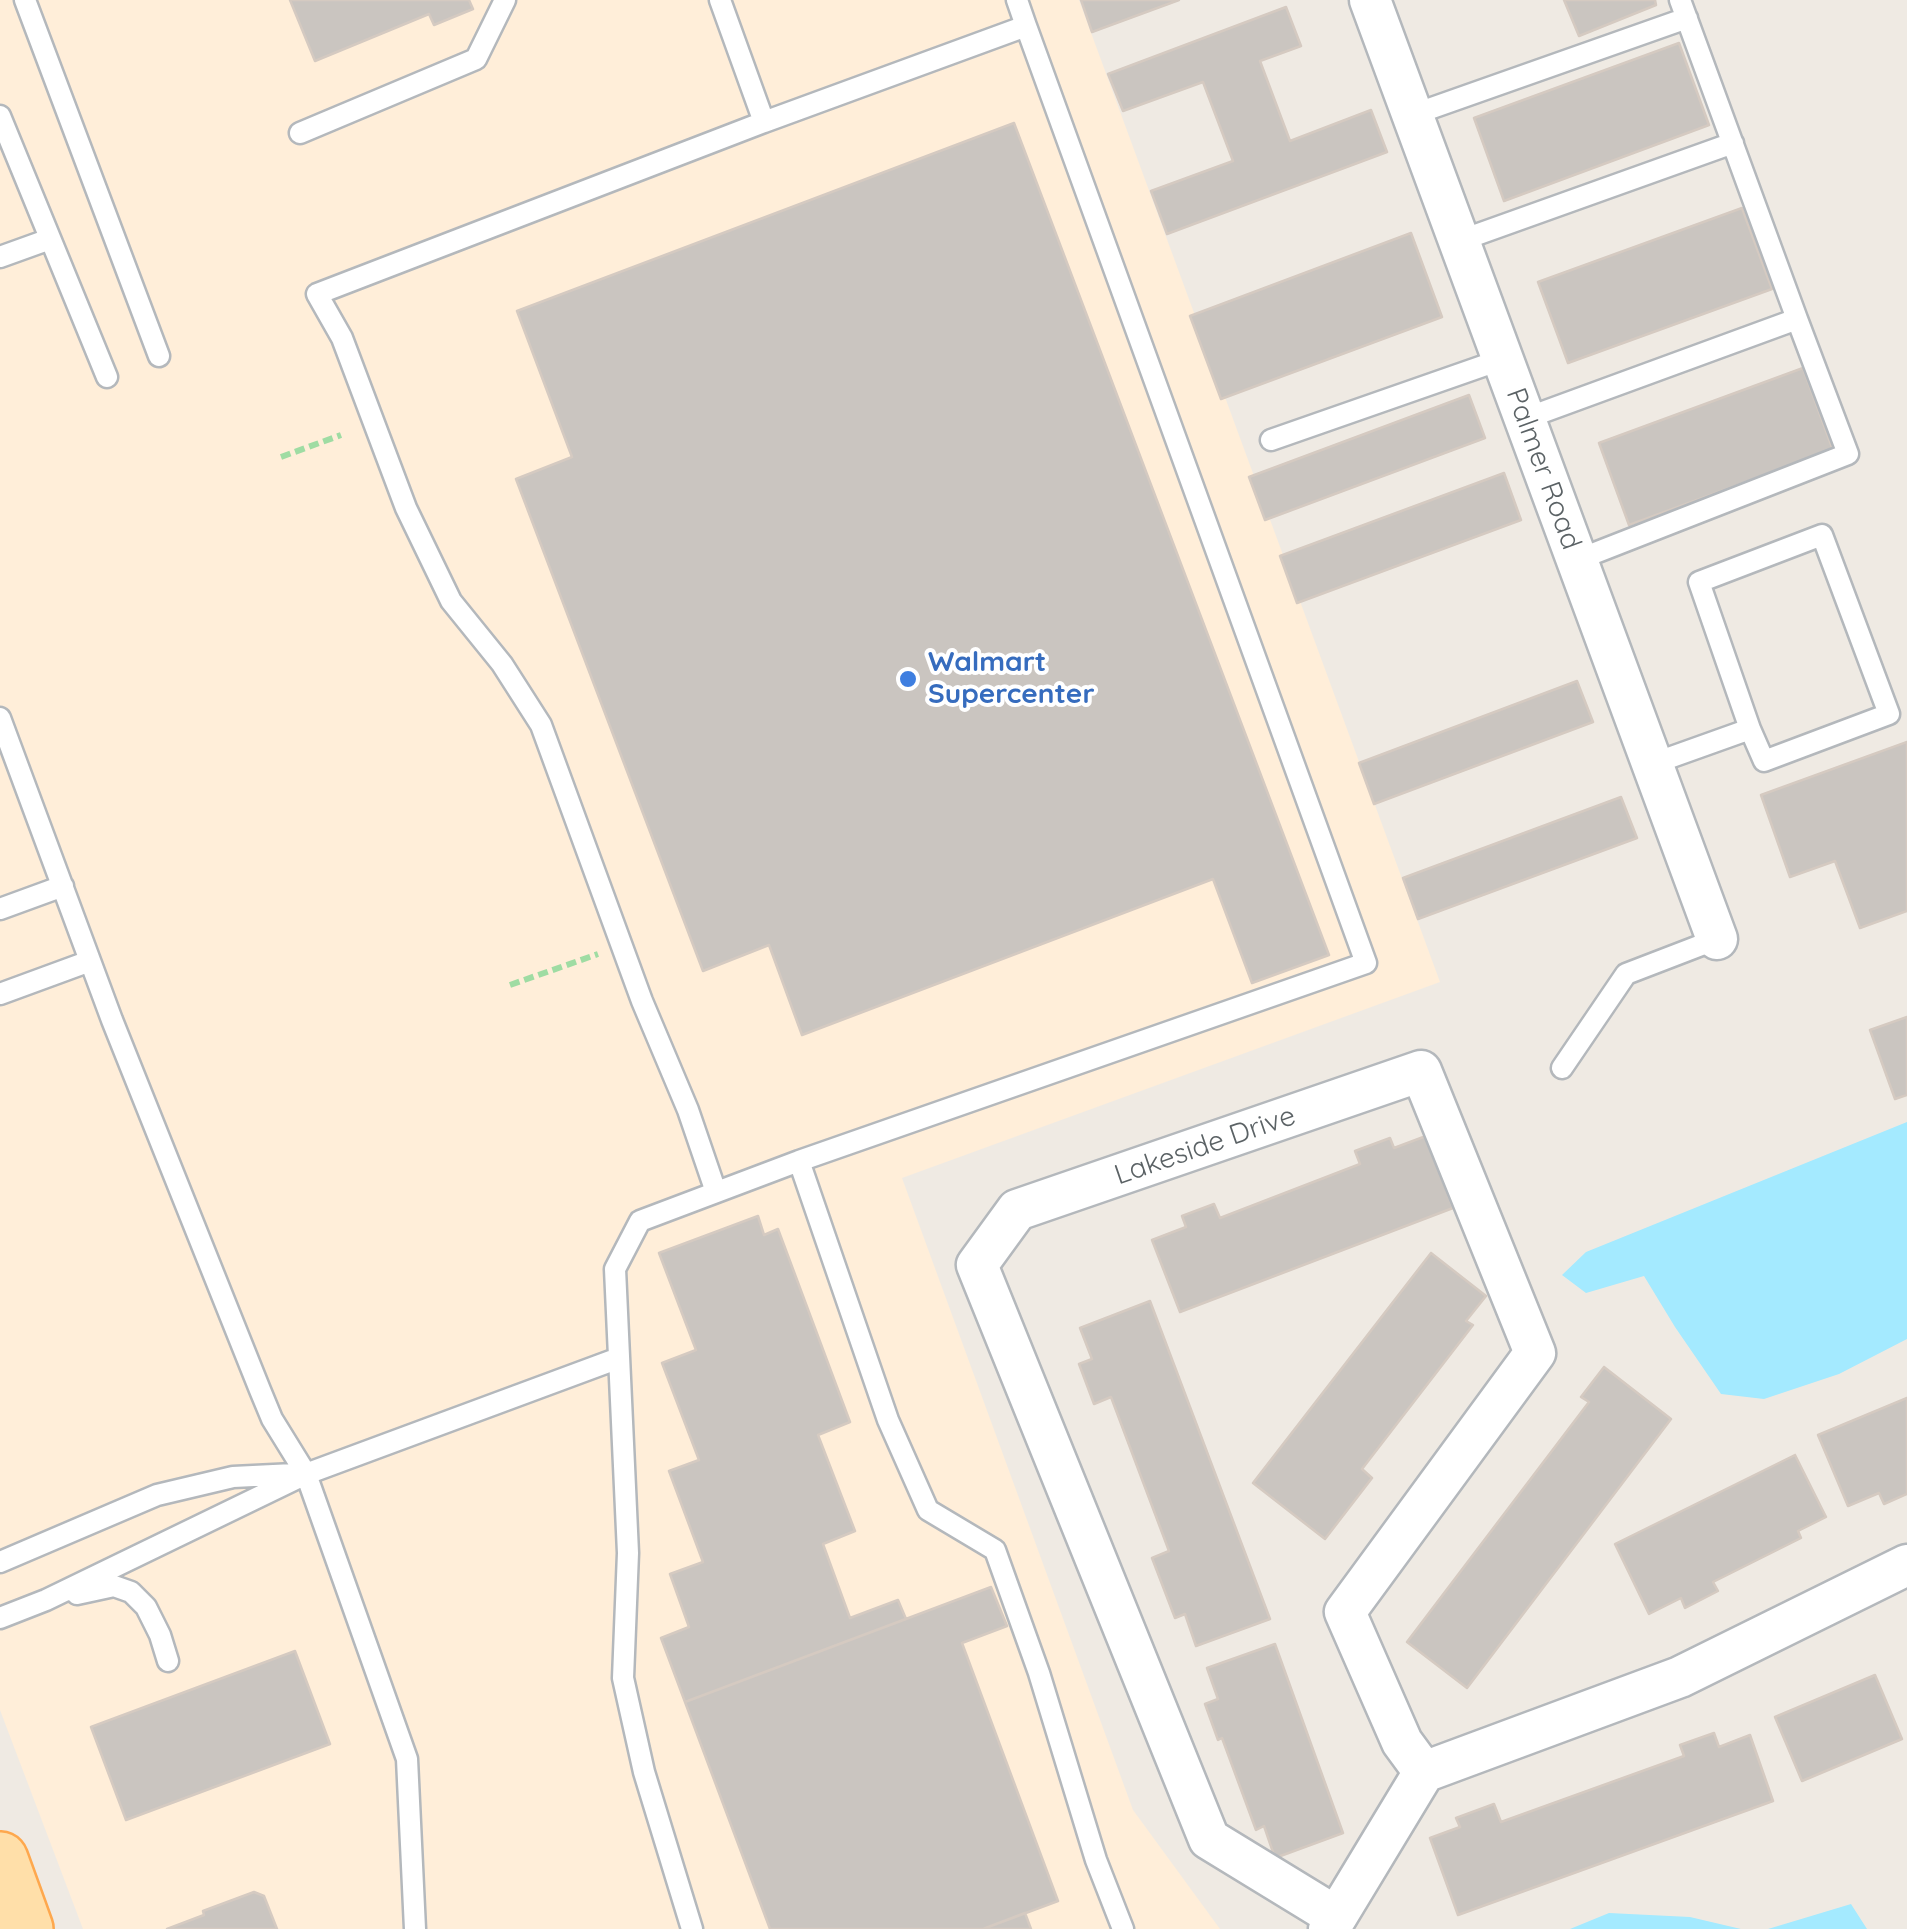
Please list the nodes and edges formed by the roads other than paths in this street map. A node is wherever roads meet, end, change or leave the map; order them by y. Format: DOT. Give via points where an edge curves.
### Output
graph roads {
  1 [pos="25,0"];
  2 [pos="505,0"];
  3 [pos="720,0"];
  4 [pos="1017,0"];
  5 [pos="1370,0"];
  6 [pos="1684,9"];
  7 [pos="1026,26"];
  8 [pos="1412,114"];
  9 [pos="0,116"];
  10 [pos="764,122"];
  11 [pos="300,133"];
  12 [pos="1733,143"];
  13 [pos="50,239"];
  14 [pos="1459,241"];
  15 [pos="0,258"];
  16 [pos="1797,319"];
  17 [pos="159,356"];
  18 [pos="1503,359"];
  19 [pos="107,377"];
  20 [pos="1524,420"];
  21 [pos="1271,440"];
  22 [pos="1577,560"];
  23 [pos="0,718"];
  24 [pos="1750,729"];
  25 [pos="1652,764"];
  26 [pos="63,886"];
  27 [pos="0,910"];
  28 [pos="1716,938"];
  29 [pos="90,961"];
  30 [pos="0,994"];
  31 [pos="1562,1068"];
  32 [pos="799,1161"];
  33 [pos="716,1192"];
  34 [pos="619,1358"];
  35 [pos="306,1474"];
  36 [pos="0,1562"];
  37 [pos="1907,1566"];
  38 [pos="46,1600"];
  39 [pos="0,1618"];
  40 [pos="168,1661"];
  41 [pos="1424,1772"];
  42 [pos="0,1860"];
  43 [pos="1332,1923"];
  44 [pos="26,1929"];
  45 [pos="415,1929"];
  46 [pos="692,1929"];
  47 [pos="1123,1929"];
  1 -- 17 [label="lane"];
  2 -- 11 [label="lane" via="476,59"];
  3 -- 10 [label="lane"];
  4 -- 7 [label="lane"];
  5 -- 8 [label="street, Palmer Road"];
  6 -- 8 [label="lane"];
  6 -- 12 [label="lane"];
  7 -- 10 [label="lane"];
  7 -- 32 [label="lane" via="1366,962"];
  8 -- 14 [label="street, Palmer Road"];
  9 -- 13 [label="lane"];
  10 -- 33 [label="lane" via="317,294 342,338 406,508 451,601 540,725"];
  12 -- 14 [label="lane"];
  12 -- 16 [label="lane"];
  13 -- 15 [label="lane"];
  13 -- 19 [label="lane"];
  14 -- 18 [label="street, Palmer Road"];
  16 -- 20 [label="lane"];
  16 -- 22 [label="lane" via="1848,454"];
  18 -- 20 [label="street, Palmer Road"];
  18 -- 21 [label="lane"];
  20 -- 22 [label="street, Palmer Road"];
  22 -- 25 [label="street, Palmer Road"];
  23 -- 26 [label="lane"];
  24 -- 24 [label="lane" via="1764,761 1889,714 1822,535 1699,582"];
  24 -- 25 [label="lane"];
  25 -- 28 [label="street, Palmer Road"];
  26 -- 27 [label="lane"];
  26 -- 29 [label="lane"];
  28 -- 31 [label="lane" via="1626,974"];
  29 -- 30 [label="lane"];
  29 -- 35 [label="lane" via="272,1419"];
  32 -- 33 [label="lane"];
  32 -- 47 [label="lane" via="888,1420 928,1510 996,1550"];
  33 -- 34 [label="lane" via="640,1220 615,1269"];
  34 -- 35 [label="lane"];
  34 -- 46 [label="lane" via="628,1553 623,1678"];
  35 -- 36 [label="lane" via="233,1476 157,1496"];
  35 -- 38 [label="lane"];
  35 -- 45 [label="lane" via="407,1759"];
  37 -- 41 [label="street" via="1680,1677"];
  38 -- 39 [label="lane"];
  38 -- 40 [label="lane" via="114,1586 131,1592 160,1634"];
  41 -- 43 [label="street, Lakeside Drive"];
  41 -- 43 [label="street, Lakeside Drive" via="1402,1742 1345,1612 1535,1354 1421,1072 1017,1210 977,1265 1209,1838"];
  42 -- 44 [label="main road"];
}
